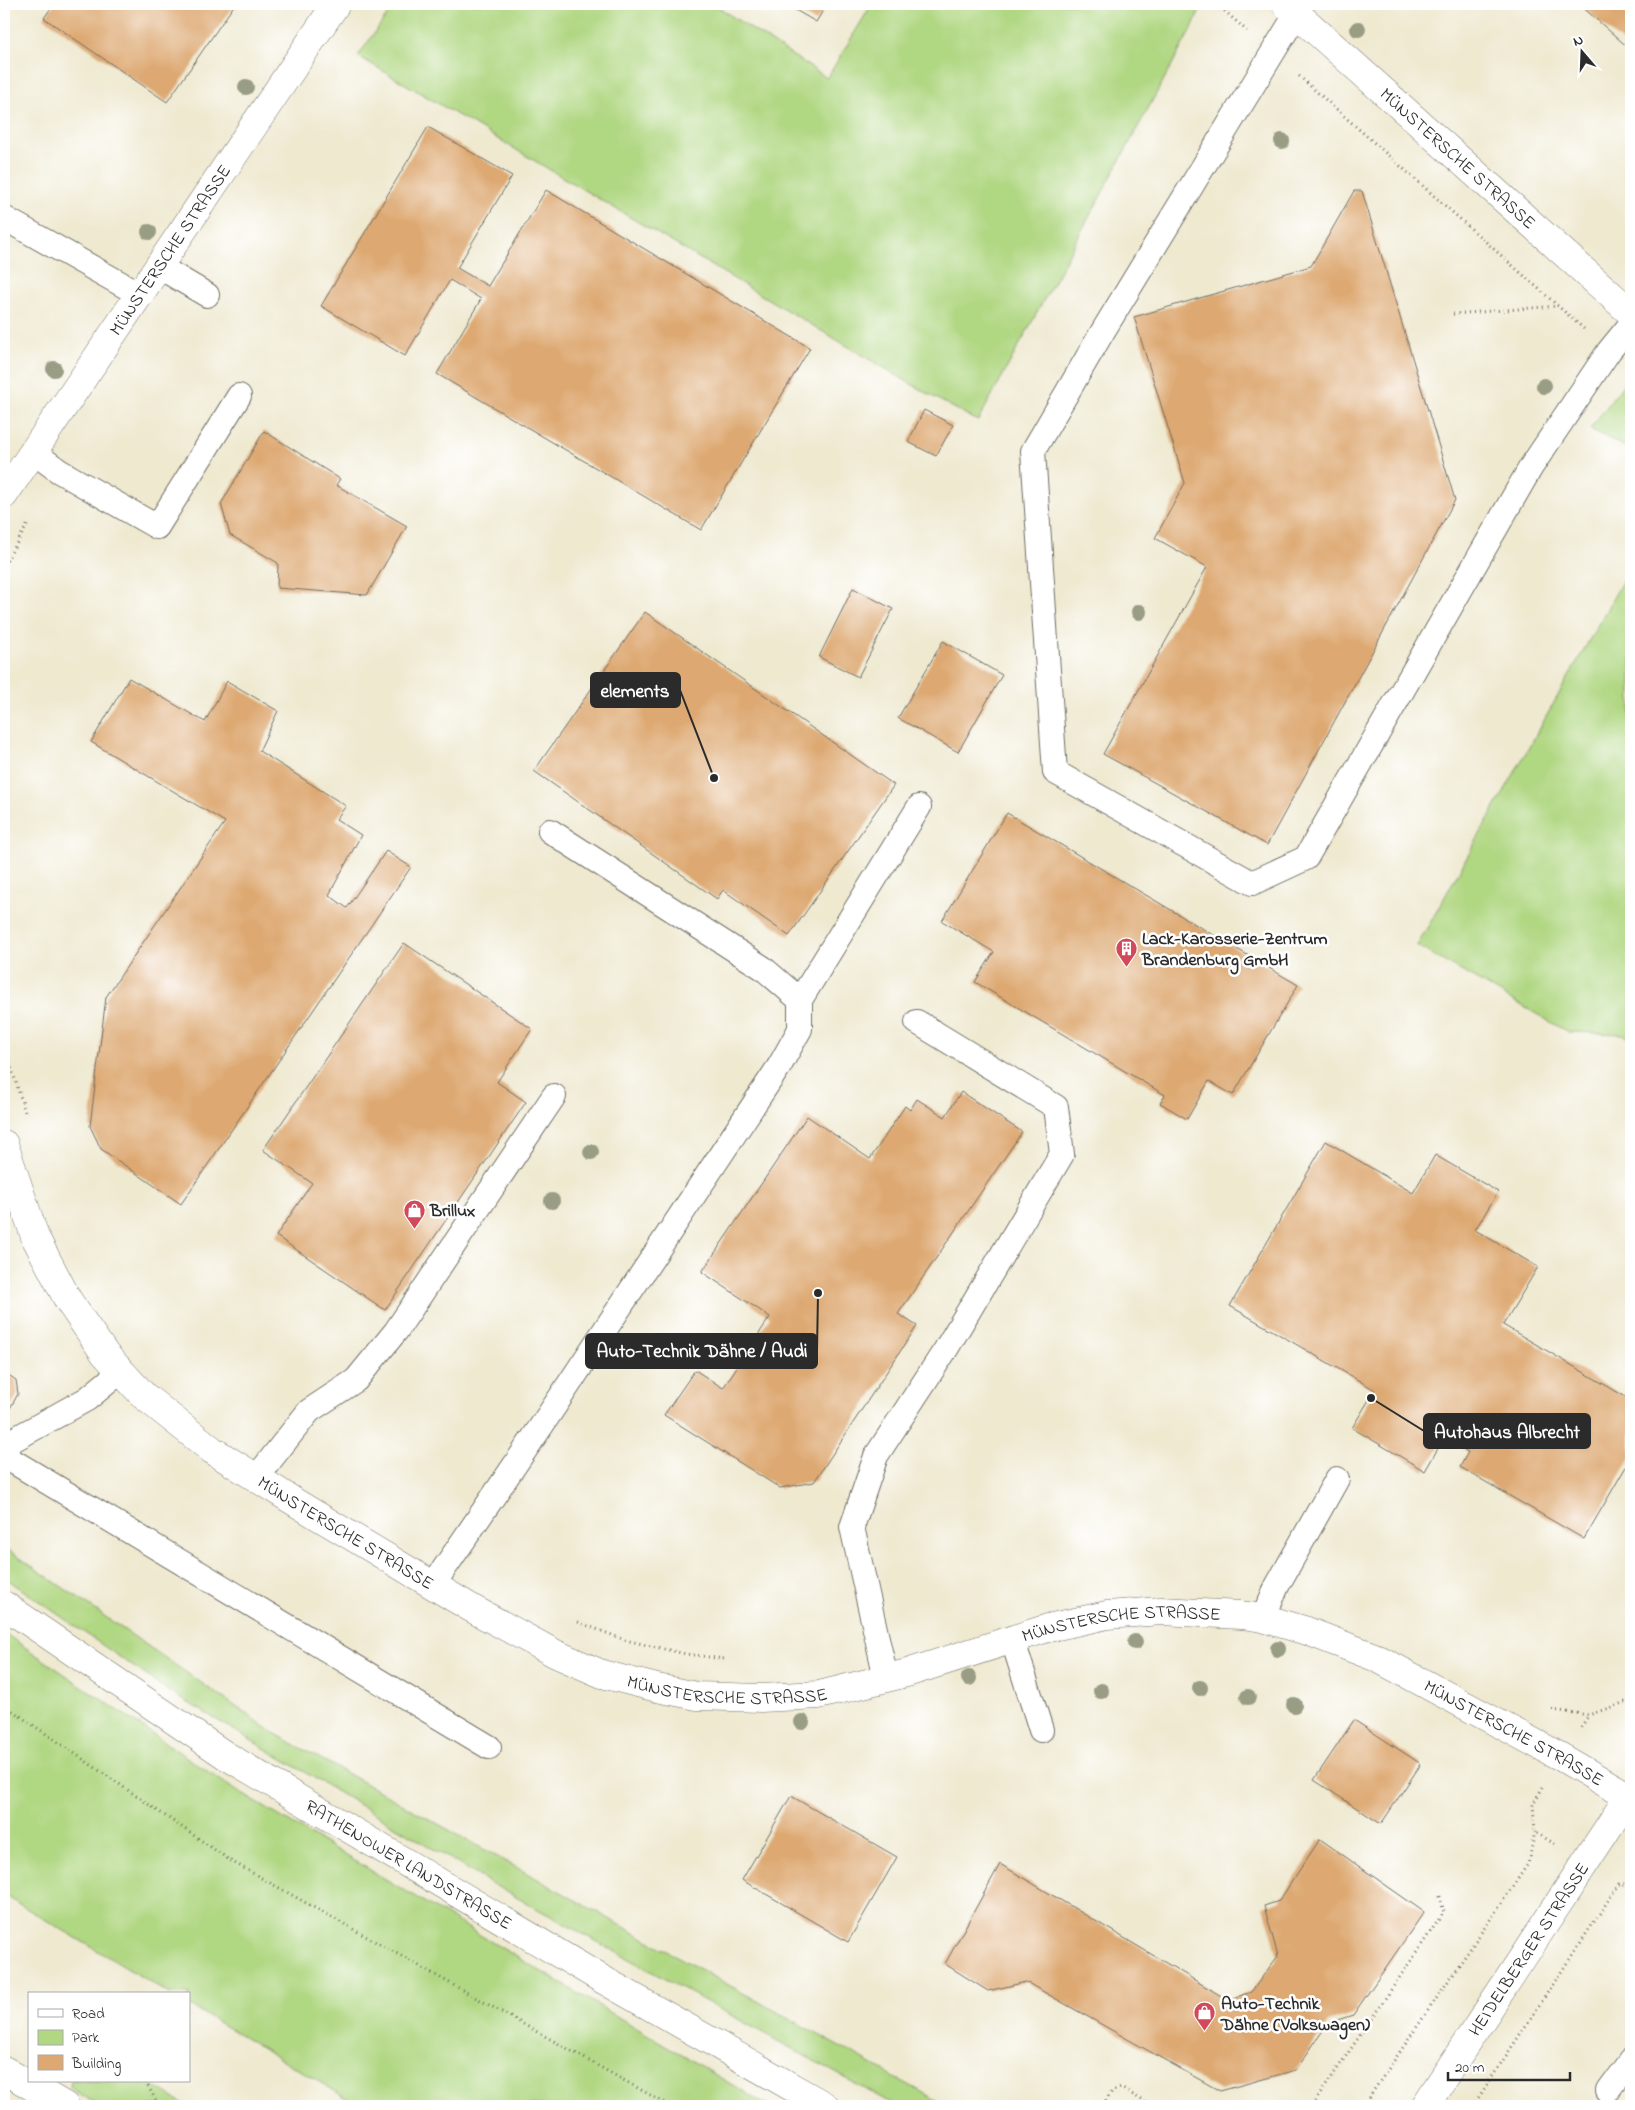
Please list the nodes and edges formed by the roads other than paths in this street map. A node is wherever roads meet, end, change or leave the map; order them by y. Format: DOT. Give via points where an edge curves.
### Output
graph roads {
  1 [pos="336,4"];
  2 [pos="1291,9"];
  3 [pos="4,218"];
  4 [pos="158,266"];
  5 [pos="139,294"];
  6 [pos="207,295"];
  7 [pos="1631,313"];
  8 [pos="1631,324"];
  9 [pos="239,396"];
  10 [pos="32,451"];
  11 [pos="4,494"];
  12 [pos="919,807"];
  13 [pos="550,831"];
  14 [pos="800,1000"];
  15 [pos="917,1022"];
  16 [pos="554,1096"];
  17 [pos="4,1144"];
  18 [pos="121,1371"];
  19 [pos="4,1445"];
  20 [pos="4,1456"];
  21 [pos="256,1478"];
  22 [pos="1337,1479"];
  23 [pos="433,1585"];
  24 [pos="4,1605"];
  25 [pos="1263,1618"];
  26 [pos="1012,1638"];
  27 [pos="886,1678"];
  28 [pos="1041,1730"];
  29 [pos="489,1747"];
  30 [pos="1630,1796"];
  31 [pos="1631,2060"];
  32 [pos="4,2070"];
  33 [pos="1608,2091"];
  34 [pos="65,2106"];
  35 [pos="825,2106"];
  36 [pos="1425,2106"];
  1 -- 4 [label="street, MÜNSTERSCHE STRASSE"];
  2 -- 7 [label="street, MÜNSTERSCHE STRASSE"];
  2 -- 8 [label="lane" via="1272,53 1033,451 1055,772 1252,884 1306,858 1531,467 1609,351"];
  3 -- 5 [label="lane"];
  4 -- 5 [label="street, MÜNSTERSCHE STRASSE"];
  4 -- 6 [label="lane"];
  5 -- 10 [label="street, MÜNSTERSCHE STRASSE"];
  9 -- 10 [label="lane" via="156,528 59,471"];
  10 -- 11 [label="street, MÜNSTERSCHE STRASSE"];
  12 -- 14 [label="lane"];
  13 -- 14 [label="lane" via="763,968"];
  14 -- 23 [label="lane" via="800,1029 780,1065"];
  15 -- 27 [label="lane" via="1056,1107 1062,1154 946,1350 876,1456 852,1527"];
  16 -- 21 [label="lane" via="396,1331 356,1380 309,1411"];
  17 -- 18 [label="street, MÜNSTERSCHE STRASSE" via="39,1245 68,1300 105,1354"];
  18 -- 19 [label="lane" via="87,1399"];
  18 -- 21 [label="street, MÜNSTERSCHE STRASSE" via="144,1396 212,1450"];
  20 -- 29 [label="lane"];
  21 -- 23 [label="street, MÜNSTERSCHE STRASSE"];
  22 -- 25 [label="lane" via="1277,1586"];
  23 -- 27 [label="street, MÜNSTERSCHE STRASSE" via="556,1654 602,1674 657,1688 697,1696 761,1698 819,1695"];
  24 -- 35 [label="street, RATHENOWER LANDSTRASSE" via="225,1755 591,1973"];
  25 -- 26 [label="street, MÜNSTERSCHE STRASSE" via="1161,1611 1107,1615"];
  25 -- 30 [label="street, MÜNSTERSCHE STRASSE" via="1377,1658"];
  26 -- 27 [label="street, MÜNSTERSCHE STRASSE"];
  26 -- 28 [label="lane"];
  30 -- 36 [label="street, HEIDELBERGER STRASSE"];
  31 -- 33 [label="lane"];
  32 -- 34 [label="street"];
}
